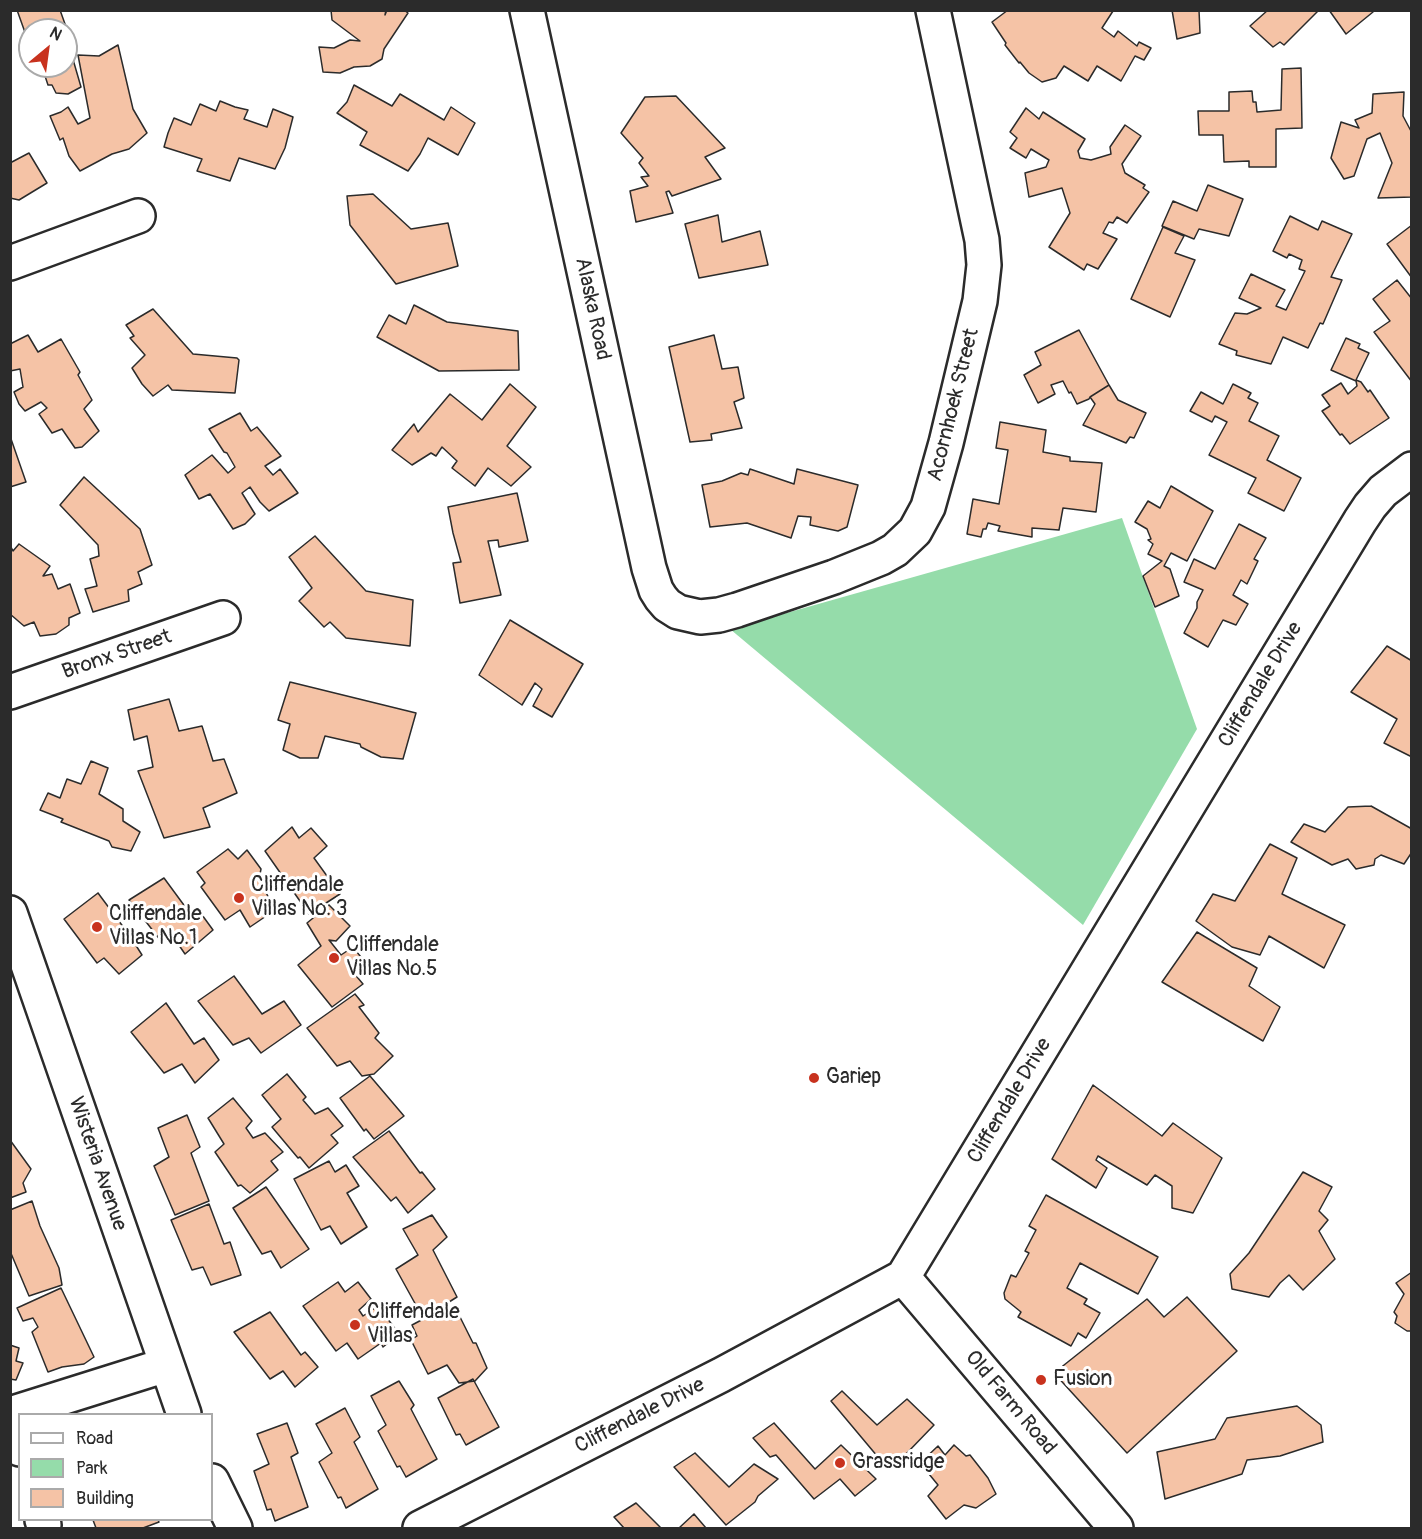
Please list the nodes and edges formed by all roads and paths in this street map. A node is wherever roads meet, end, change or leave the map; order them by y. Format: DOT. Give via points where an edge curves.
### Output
graph roads {
  1 [pos="527,10"];
  2 [pos="933,10"];
  3 [pos="138,216"];
  4 [pos="10,263"];
  5 [pos="1412,470"];
  6 [pos="667,605"];
  7 [pos="223,618"];
  8 [pos="10,692"];
  9 [pos="10,913"];
  10 [pos="903,1277"];
  11 [pos="166,1365"];
  12 [pos="184,1413"];
  13 [pos="10,1414"];
  14 [pos="10,1421"];
  15 [pos="18,1443"];
  16 [pos="213,1483"];
  17 [pos="235,1528"];
  18 [pos="420,1528"];
  19 [pos="1116,1528"];
  1 -- 6 [label="street, Alaska Road" via="649,568"];
  2 -- 6 [label="street, Acornhoek Street" via="984,265 980,301 928,507 905,542 862,566 719,615 691,615"];
  3 -- 4 [label="street"];
  5 -- 10 [label="street, Cliffendale Drive" via="1383,491 1360,521"];
  7 -- 8 [label="street, Bronx Street"];
  9 -- 11 [label="street, Wisteria Avenue"];
  10 -- 18 [label="street, Cliffendale Drive" via="721,1375"];
  10 -- 19 [label="street, Old Farm Road"];
  11 -- 12 [label="street, Wisteria Avenue"];
  11 -- 13 [label="street"];
  14 -- 15 [label="street"];
  16 -- 17 [label="street"];
}
